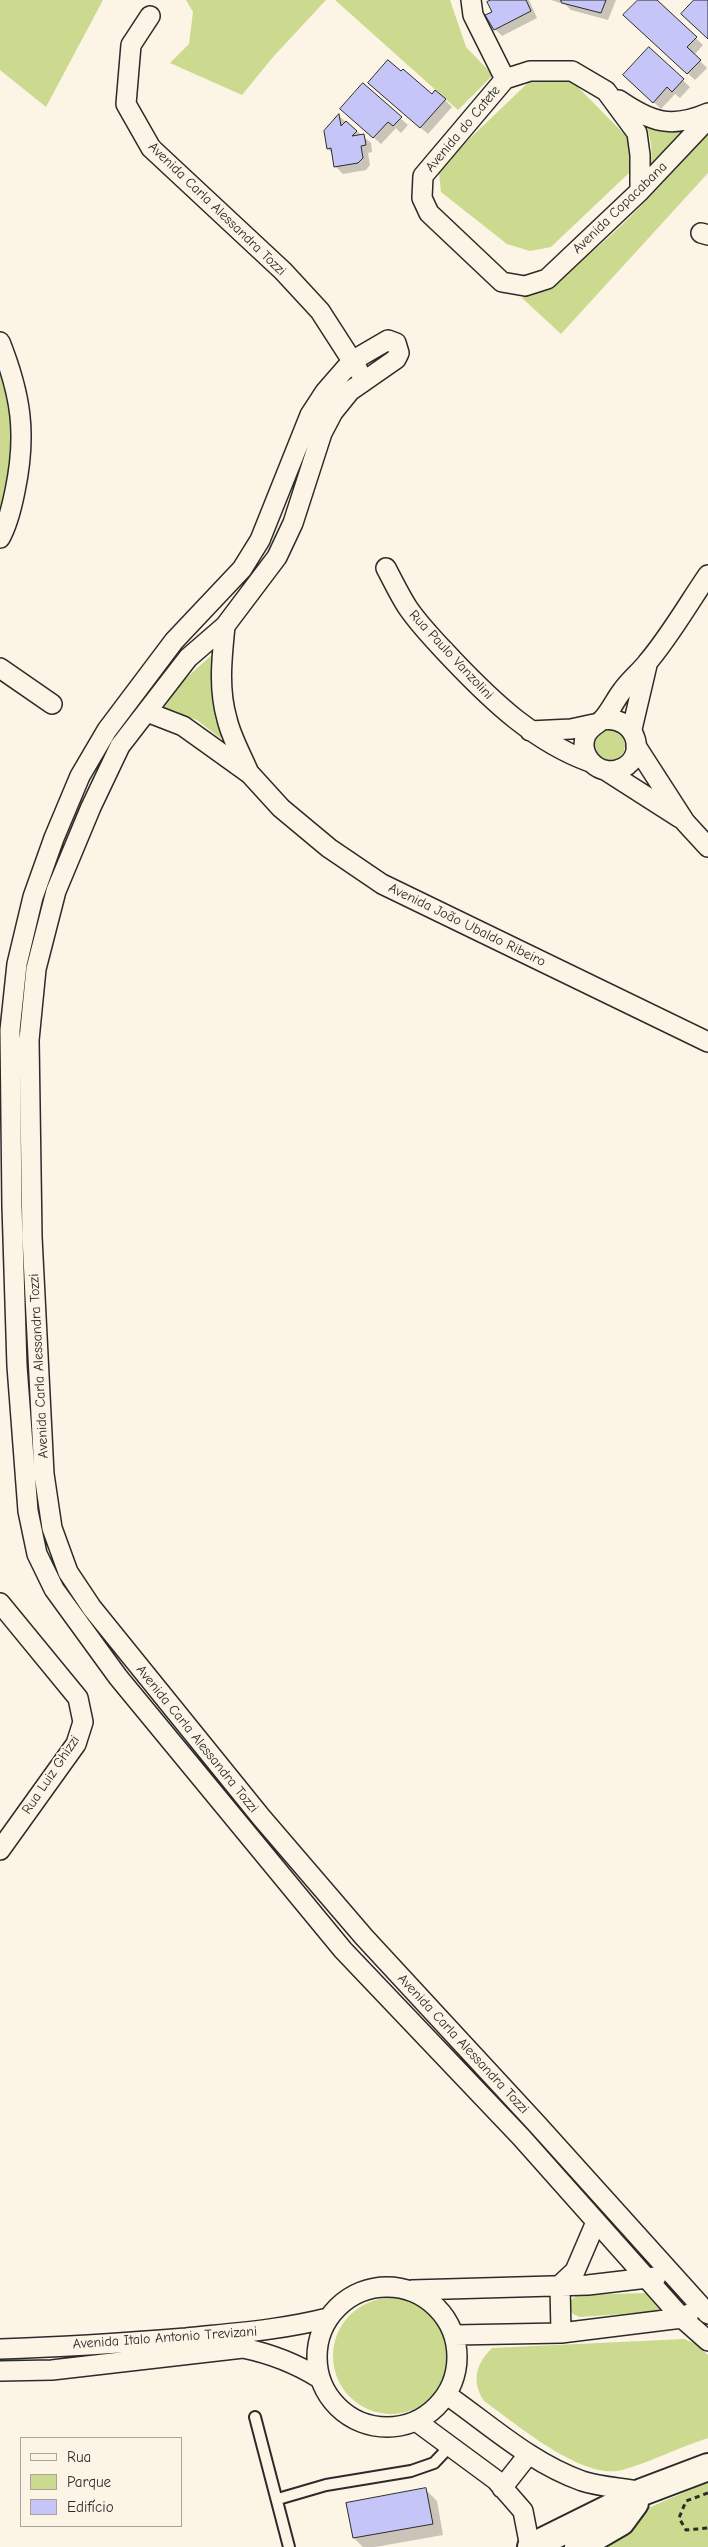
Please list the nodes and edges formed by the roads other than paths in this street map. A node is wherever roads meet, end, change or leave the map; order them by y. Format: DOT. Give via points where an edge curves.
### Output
graph roads {
  1 [pos="471,0"];
  2 [pos="150,16"];
  3 [pos="505,79"];
  4 [pos="606,91"];
  5 [pos="708,113"];
  6 [pos="708,119"];
  7 [pos="640,191"];
  8 [pos="525,286"];
  9 [pos="0,342"];
  10 [pos="352,361"];
  11 [pos="365,379"];
  12 [pos="1,535"];
  13 [pos="386,568"];
  14 [pos="708,575"];
  15 [pos="226,626"];
  16 [pos="648,662"];
  17 [pos="0,668"];
  18 [pos="52,704"];
  19 [pos="147,712"];
  20 [pos="598,722"];
  21 [pos="530,731"];
  22 [pos="634,738"];
  23 [pos="598,766"];
  24 [pos="250,774"];
  25 [pos="685,822"];
  26 [pos="708,847"];
  27 [pos="707,1040"];
  28 [pos="0,1603"];
  29 [pos="0,1850"];
  30 [pos="596,2222"];
  31 [pos="669,2274"];
  32 [pos="647,2279"];
  33 [pos="560,2285"];
  34 [pos="410,2290"];
  35 [pos="704,2310"];
  36 [pos="328,2318"];
  37 [pos="682,2318"];
  38 [pos="561,2332"];
  39 [pos="455,2335"];
  40 [pos="708,2341"];
  41 [pos="0,2349"];
  42 [pos="0,2371"];
  43 [pos="319,2378"];
  44 [pos="447,2395"];
  45 [pos="255,2417"];
  46 [pos="416,2421"];
  47 [pos="451,2445"];
  48 [pos="528,2455"];
  49 [pos="708,2466"];
  50 [pos="502,2488"];
  51 [pos="642,2492"];
  52 [pos="278,2499"];
  53 [pos="289,2547"];
  54 [pos="530,2547"];
  55 [pos="578,2547"];
  1 -- 3 [label="street" via="472,15"];
  2 -- 10 [label="street, Avenida Carla Alessandra Tozzi" via="131,45 126,104 150,148 289,278 320,311"];
  3 -- 4 [label="street, Avenida do Catete" via="530,71 572,71"];
  3 -- 8 [label="street, Avenida do Catete" via="423,176 422,198 430,213 502,282"];
  4 -- 5 [label="street" via="653,120 675,123"];
  4 -- 7 [label="street, Avenida do Catete" via="637,133"];
  6 -- 7 [label="street, Avenida Copacabana"];
  7 -- 8 [label="street, Avenida Copacabana" via="547,279"];
  9 -- 12 [label="street" via="16,387 22,420 21,463"];
  10 -- 11 [label="street"];
  10 -- 11 [label="street, Avenida Carla Alessandra Tozzi" via="379,343 388,340 396,343 400,353 396,359"];
  10 -- 30 [label="street, Avenida Carla Alessandra Tozzi" via="310,415 272,513 242,569 174,641 107,730 80,776 33,897 17,964 10,1030 17,1366 28,1511 37,1554 54,1589 118,1677 343,1950 521,2137"];
  11 -- 15 [label="street, Avenida Carla Alessandra Tozzi" via="333,412 322,433 293,524 276,557"];
  13 -- 21 [label="street, Rua Paulo Vanzolini" via="408,608 430,636 488,697"];
  14 -- 16 [label="street"];
  15 -- 19 [label="street, Avenida Carla Alessandra Tozzi" via="188,658"];
  15 -- 24 [label="street, Avenida João Ubaldo Ribeiro" via="221,660 222,690 227,720"];
  16 -- 20 [label="street"];
  16 -- 22 [label="street"];
  17 -- 18 [label="street"];
  19 -- 24 [label="street, Avenida João Ubaldo Ribeiro" via="183,726"];
  19 -- 31 [label="street, Avenida Carla Alessandra Tozzi" via="120,746 91,807 56,891 36,969 29,1040 32,1236 44,1474 52,1528 68,1572 92,1608 261,1817 364,1938 536,2123"];
  20 -- 21 [label="street" via="571,729"];
  20 -- 22 [label="street" via="618,720"];
  20 -- 23 [label="street" via="588,730 584,747"];
  21 -- 23 [label="street, Rua Paulo Vanzolini" via="567,753"];
  22 -- 23 [label="street" via="635,754 623,768"];
  22 -- 25 [label="street, Rua Paulo Vanzolini"];
  23 -- 25 [label="street, Rua Paulo Vanzolini"];
  24 -- 27 [label="street, Avenida João Ubaldo Ribeiro" via="281,808 322,842 382,884"];
  25 -- 26 [label="street, Rua Paulo Vanzolini"];
  28 -- 29 [label="street, Rua Luiz Ghizzi" via="78,1698 83,1722 76,1744"];
  30 -- 32 [label="street, Avenida Carla Alessandra Tozzi"];
  30 -- 33 [label="street" via="575,2271"];
  31 -- 32 [label="street"];
  31 -- 35 [label="street, Avenida Carla Alessandra Tozzi"];
  32 -- 33 [label="street"];
  32 -- 37 [label="street, Avenida Carla Alessandra Tozzi"];
  33 -- 34 [label="street"];
  33 -- 38 [label="street"];
  34 -- 36 [label="street" via="387,2286 364,2290 344,2301"];
  34 -- 39 [label="street" via="430,2301 446,2318"];
  35 -- 37 [label="street"];
  36 -- 41 [label="street, Avenida Italo Antonio Trevizani" via="243,2333"];
  36 -- 43 [label="street" via="317,2347"];
  37 -- 38 [label="street"];
  37 -- 40 [label="street, Avenida Carla Alessandra Tozzi"];
  38 -- 39 [label="street"];
  39 -- 44 [label="street" via="458,2358 455,2377"];
  42 -- 43 [label="street" via="52,2370 243,2348 271,2354"];
  43 -- 46 [label="street" via="330,2399 347,2416 369,2425 393,2427"];
  44 -- 46 [label="street"];
  44 -- 48 [label="street"];
  45 -- 52 [label="lane"];
  46 -- 47 [label="street"];
  47 -- 50 [label="street"];
  47 -- 52 [label="lane" via="434,2463 411,2471 326,2485"];
  48 -- 50 [label="street"];
  48 -- 51 [label="street" via="584,2481"];
  49 -- 51 [label="main road"];
  50 -- 54 [label="street" via="523,2511"];
  51 -- 54 [label="main road"];
  51 -- 55 [label="main road" via="621,2522"];
  52 -- 53 [label="lane"];
}
